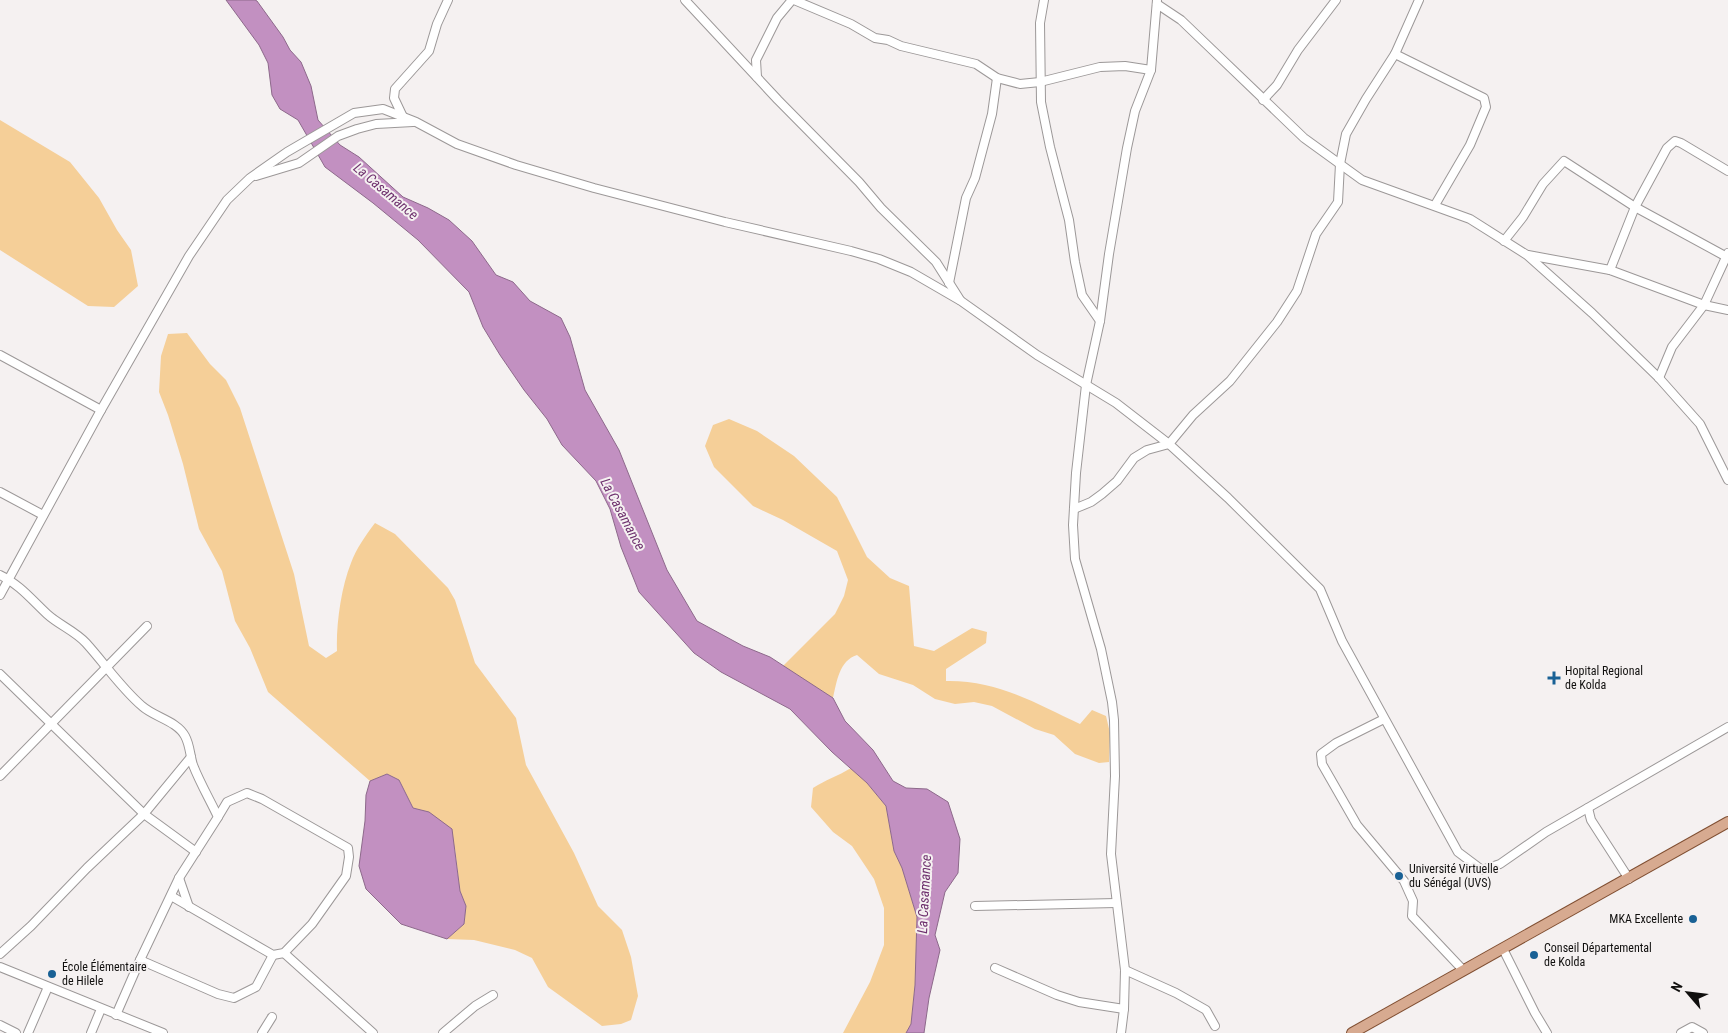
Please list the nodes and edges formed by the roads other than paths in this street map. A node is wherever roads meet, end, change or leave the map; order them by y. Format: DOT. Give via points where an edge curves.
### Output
graph roads {
  1 [pos="448,0"];
  2 [pos="685,0"];
  3 [pos="793,0"];
  4 [pos="1044,0"];
  5 [pos="1336,0"];
  6 [pos="1419,0"];
  7 [pos="1157,2"];
  8 [pos="1395,54"];
  9 [pos="1151,70"];
  10 [pos="757,77"];
  11 [pos="997,78"];
  12 [pos="1040,82"];
  13 [pos="1263,100"];
  14 [pos="404,119"];
  15 [pos="1340,164"];
  16 [pos="1728,171"];
  17 [pos="250,178"];
  18 [pos="1435,205"];
  19 [pos="1635,207"];
  20 [pos="1504,241"];
  21 [pos="1527,255"];
  22 [pos="1727,255"];
  23 [pos="1610,270"];
  24 [pos="949,283"];
  25 [pos="961,301"];
  26 [pos="1704,305"];
  27 [pos="1728,310"];
  28 [pos="1100,321"];
  29 [pos="0,355"];
  30 [pos="1659,378"];
  31 [pos="1086,385"];
  32 [pos="101,410"];
  33 [pos="1169,444"];
  34 [pos="1728,480"];
  35 [pos="0,492"];
  36 [pos="1074,509"];
  37 [pos="42,515"];
  38 [pos="0,575"];
  39 [pos="9,580"];
  40 [pos="0,595"];
  41 [pos="147,626"];
  42 [pos="105,668"];
  43 [pos="0,674"];
  44 [pos="1384,719"];
  45 [pos="52,723"];
  46 [pos="1728,727"];
  47 [pos="191,757"];
  48 [pos="0,776"];
  49 [pos="1588,808"];
  50 [pos="144,814"];
  51 [pos="218,817"];
  52 [pos="1728,822"];
  53 [pos="196,852"];
  54 [pos="179,878"];
  55 [pos="1629,879"];
  56 [pos="171,896"];
  57 [pos="1116,903"];
  58 [pos="189,906"];
  59 [pos="975,906"];
  60 [pos="1503,949"];
  61 [pos="284,953"];
  62 [pos="0,954"];
  63 [pos="274,955"];
  64 [pos="140,960"];
  65 [pos="0,968"];
  66 [pos="995,968"];
  67 [pos="1125,970"];
  68 [pos="1463,970"];
  69 [pos="48,987"];
  70 [pos="493,995"];
  71 [pos="101,1009"];
  72 [pos="1124,1009"];
  73 [pos="116,1014"];
  74 [pos="272,1017"];
  75 [pos="0,1025"];
  76 [pos="1215,1026"];
  77 [pos="16,1033"];
  78 [pos="28,1033"];
  79 [pos="91,1033"];
  80 [pos="163,1033"];
  81 [pos="262,1033"];
  82 [pos="373,1033"];
  83 [pos="443,1033"];
  84 [pos="1121,1033"];
  85 [pos="1352,1033"];
  86 [pos="1547,1033"];
  87 [pos="1682,1033"];
  88 [pos="1703,1033"];
  1 -- 14 [label="street" via="429,51 395,89 394,98"];
  2 -- 10 [label="street"];
  3 -- 10 [label="street" via="777,18 756,60"];
  3 -- 11 [label="street" via="875,38 976,64"];
  4 -- 12 [label="street" via="1040,23"];
  5 -- 13 [label="street"];
  6 -- 8 [label="street"];
  7 -- 9 [label="street"];
  7 -- 13 [label="street" via="1181,20"];
  8 -- 15 [label="street" via="1346,134"];
  8 -- 18 [label="street" via="1484,98 1486,107 1470,145"];
  9 -- 12 [label="street" via="1100,67"];
  9 -- 28 [label="street" via="1135,111 1127,148"];
  10 -- 24 [label="street" via="936,262"];
  11 -- 12 [label="street" via="1020,84"];
  11 -- 24 [label="street" via="992,114 975,178 966,198"];
  12 -- 28 [label="street" via="1041,102 1069,220 1082,295"];
  13 -- 15 [label="street" via="1304,138"];
  14 -- 17 [label="street" via="356,129 338,136 299,163"];
  14 -- 17 [label="street" via="383,109 354,113"];
  14 -- 25 [label="street" via="457,144 594,188 879,259 911,272"];
  15 -- 18 [label="street" via="1362,180"];
  15 -- 33 [label="street" via="1338,202 1316,234 1297,291 1230,381 1193,415"];
  16 -- 19 [label="street" via="1675,141 1667,148"];
  17 -- 32 [label="street" via="227,200 200,238"];
  18 -- 20 [label="street" via="1470,219"];
  19 -- 20 [label="street" via="1564,161 1543,184"];
  19 -- 22 [label="street"];
  19 -- 23 [label="street"];
  20 -- 21 [label="street"];
  21 -- 23 [label="street"];
  21 -- 30 [label="street"];
  22 -- 26 [label="street"];
  23 -- 26 [label="street"];
  24 -- 25 [label="street"];
  25 -- 31 [label="street" via="1004,333"];
  26 -- 27 [label="street"];
  26 -- 30 [label="street" via="1672,347"];
  28 -- 31 [label="street"];
  29 -- 32 [label="street"];
  30 -- 34 [label="street" via="1700,424"];
  31 -- 33 [label="street" via="1116,403"];
  31 -- 36 [label="street"];
  32 -- 37 [label="street"];
  33 -- 36 [label="street" via="1147,450 1134,458 1117,481 1102,494"];
  33 -- 44 [label="street" via="1320,589 1342,641"];
  35 -- 37 [label="street"];
  36 -- 57 [label="street" via="1074,559 1101,649 1112,702 1115,776 1111,854"];
  37 -- 39 [label="street"];
  38 -- 39 [label="street"];
  39 -- 40 [label="street"];
  39 -- 42 [label="street" via="86,643"];
  41 -- 42 [label="street"];
  42 -- 45 [label="street"];
  42 -- 47 [label="street" via="142,706 175,725 185,735"];
  43 -- 45 [label="street"];
  44 -- 49 [label="street" via="1458,852 1482,870 1500,864"];
  44 -- 68 [label="street" via="1321,754 1322,764 1357,825 1404,881 1413,901 1412,916"];
  45 -- 48 [label="street"];
  45 -- 50 [label="street"];
  46 -- 49 [label="street"];
  47 -- 50 [label="street"];
  47 -- 51 [label="street"];
  49 -- 55 [label="street" via="1590,820"];
  50 -- 53 [label="street"];
  50 -- 62 [label="street"];
  51 -- 53 [label="street"];
  51 -- 61 [label="street" via="227,802 247,793 348,848 346,876 312,924"];
  52 -- 55 [label="main road"];
  53 -- 54 [label="street"];
  54 -- 56 [label="street"];
  54 -- 58 [label="street"];
  55 -- 60 [label="main road"];
  56 -- 58 [label="street"];
  56 -- 64 [label="street"];
  57 -- 59 [label="street"];
  57 -- 67 [label="street"];
  58 -- 63 [label="street"];
  60 -- 68 [label="main road"];
  60 -- 86 [label="street"];
  61 -- 63 [label="street"];
  61 -- 82 [label="street"];
  63 -- 64 [label="street" via="256,987 234,998"];
  64 -- 73 [label="street"];
  65 -- 69 [label="street"];
  66 -- 72 [label="street" via="1079,1002"];
  67 -- 72 [label="street"];
  67 -- 76 [label="street" via="1206,1010"];
  68 -- 85 [label="main road"];
  69 -- 71 [label="street"];
  69 -- 78 [label="street"];
  70 -- 83 [label="street"];
  71 -- 73 [label="street"];
  71 -- 79 [label="street"];
  72 -- 84 [label="street"];
  73 -- 80 [label="street"];
  74 -- 81 [label="street"];
  75 -- 77 [label="street"];
  87 -- 88 [label="street" via="1692,1027"];
}
